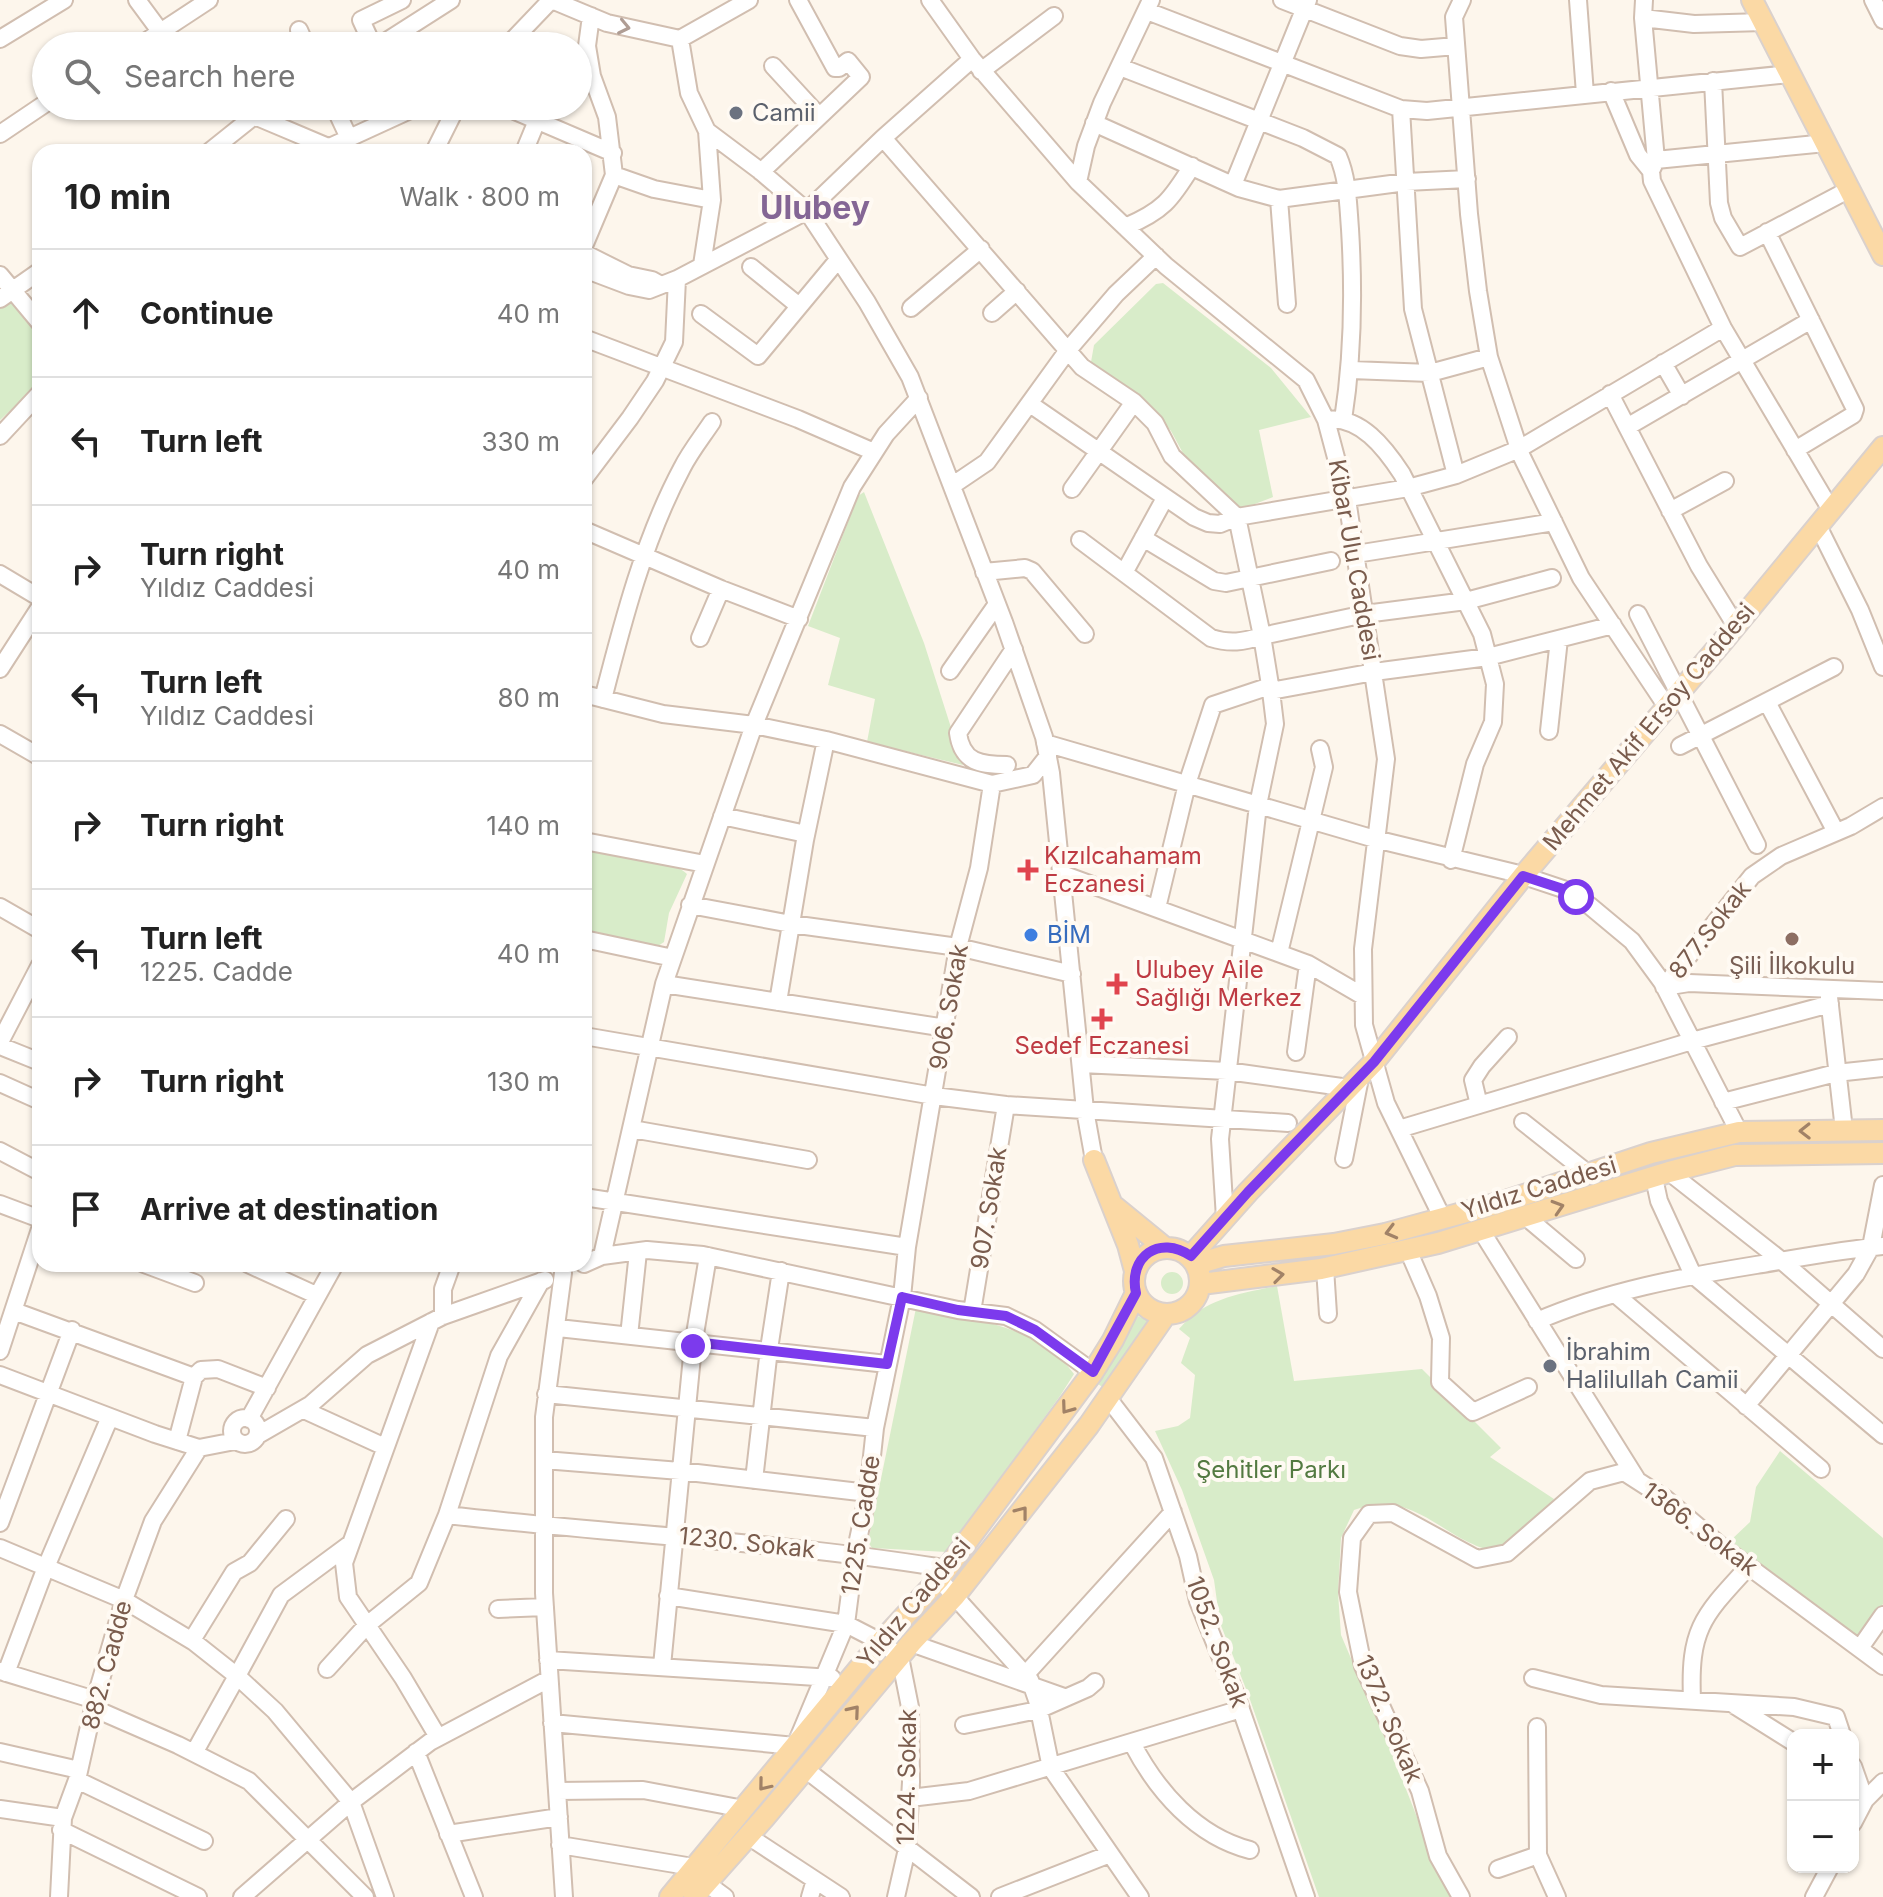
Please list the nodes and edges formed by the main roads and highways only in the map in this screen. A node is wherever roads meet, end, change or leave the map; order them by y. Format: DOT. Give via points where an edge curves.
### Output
graph roads {
  1 [pos="1752,0"];
  2 [pos="1883,255"];
  3 [pos="1883,447"];
  4 [pos="1883,1130"];
  5 [pos="1883,1153"];
  6 [pos="1094,1160"];
  7 [pos="1112,1205"];
  8 [pos="1164,1247"];
  9 [pos="1196,1268"];
  10 [pos="1135,1271"];
  11 [pos="1136,1293"];
  12 [pos="1166,1314"];
  13 [pos="697,1882"];
  14 [pos="670,1897"];
  1 -- 2 [label="main road"];
  3 -- 9 [label="main road, Mehmet Akif Ersoy Caddesi" via="1361,1076 1225,1218"];
  4 -- 9 [label="main road, Yıldız Caddesi, one-way" via="1739,1132 1651,1153 1385,1234 1224,1256"];
  9 -- 5 [label="main road, Yıldız Caddesi, one-way" via="1325,1268 1482,1232 1735,1155"];
  6 -- 7 [label="main road"];
  7 -- 8 [label="main road"];
  7 -- 10 [label="main road"];
  8 -- 9 [label="main road, Yıldız Caddesi" via="1183,1251"];
  8 -- 10 [label="main road" via="1146,1255"];
  9 -- 12 [label="main road, Yıldız Caddesi" via="1193,1302"];
  10 -- 11 [label="main road"];
  11 -- 12 [label="main road" via="1148,1308"];
  11 -- 13 [label="main road, Yıldız Caddesi, one-way" via="1093,1372 939,1579 744,1809"];
  13 -- 12 [label="main road, Yıldız Caddesi, one-way" via="748,1836 954,1597"];
  13 -- 14 [label="main road, Yıldız Caddesi"];
}
